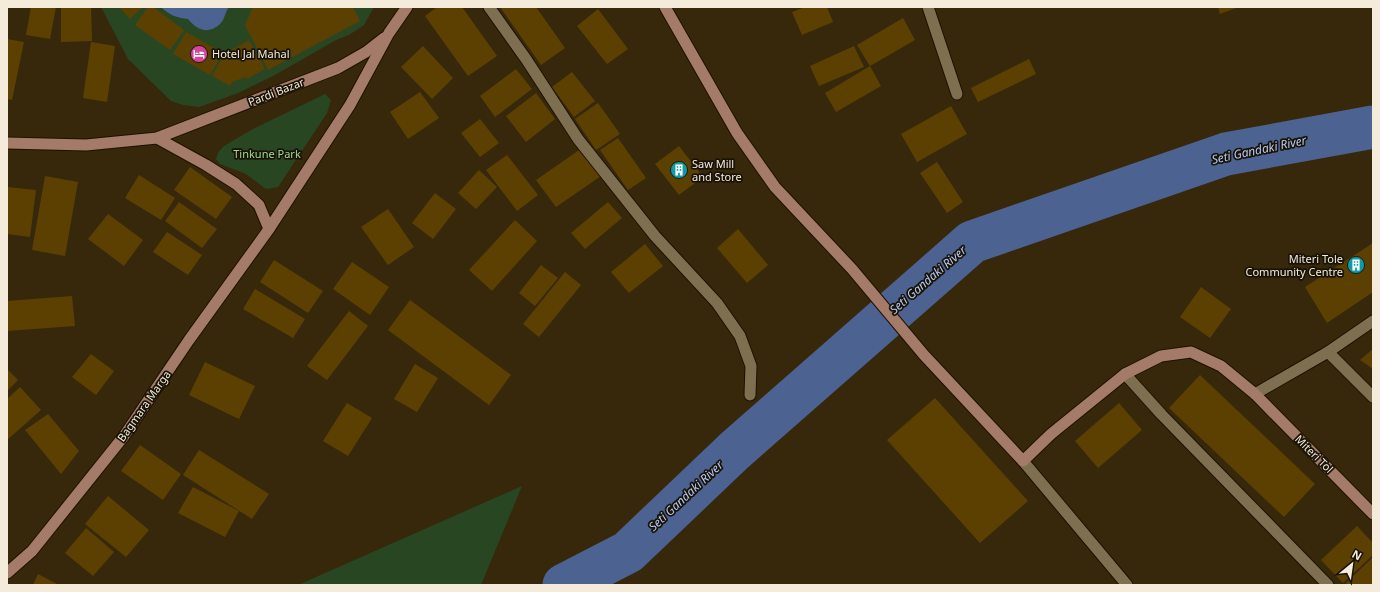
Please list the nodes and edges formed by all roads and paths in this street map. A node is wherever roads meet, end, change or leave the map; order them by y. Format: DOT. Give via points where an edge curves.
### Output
graph roads {
  1 [pos="407,7"];
  2 [pos="489,7"];
  3 [pos="665,7"];
  4 [pos="928,7"];
  5 [pos="389,33"];
  6 [pos="958,94"];
  7 [pos="157,138"];
  8 [pos="7,143"];
  9 [pos="270,229"];
  10 [pos="1373,321"];
  11 [pos="1328,352"];
  12 [pos="1125,374"];
  13 [pos="1255,394"];
  14 [pos="750,395"];
  15 [pos="1373,397"];
  16 [pos="1023,461"];
  17 [pos="1373,514"];
  18 [pos="7,573"];
  19 [pos="1127,585"];
  20 [pos="1328,585"];
  1 -- 5 [label="main road"];
  2 -- 14 [label="street" via="578,139 655,236 717,303 740,336 751,366"];
  3 -- 16 [label="main road" via="737,133 771,181 852,269 924,355"];
  4 -- 6 [label="street"];
  5 -- 7 [label="main road, Pardi Bazar" via="366,52 338,68"];
  5 -- 9 [label="main road, Bagmara Marga" via="350,105"];
  7 -- 8 [label="main road, Pardi Bazar" via="86,145"];
  7 -- 9 [label="main road" via="236,184 259,205"];
  9 -- 18 [label="main road, Bagmara Marga" via="189,340 124,436 32,551"];
  10 -- 11 [label="street"];
  11 -- 13 [label="street"];
  11 -- 15 [label="street"];
  12 -- 13 [label="main road, Miteri Tol" via="1161,356 1191,352 1221,366"];
  12 -- 16 [label="main road, Miteri Tol" via="1051,434"];
  12 -- 20 [label="street"];
  13 -- 17 [label="main road, Miteri Tol"];
  16 -- 19 [label="street"];
}
